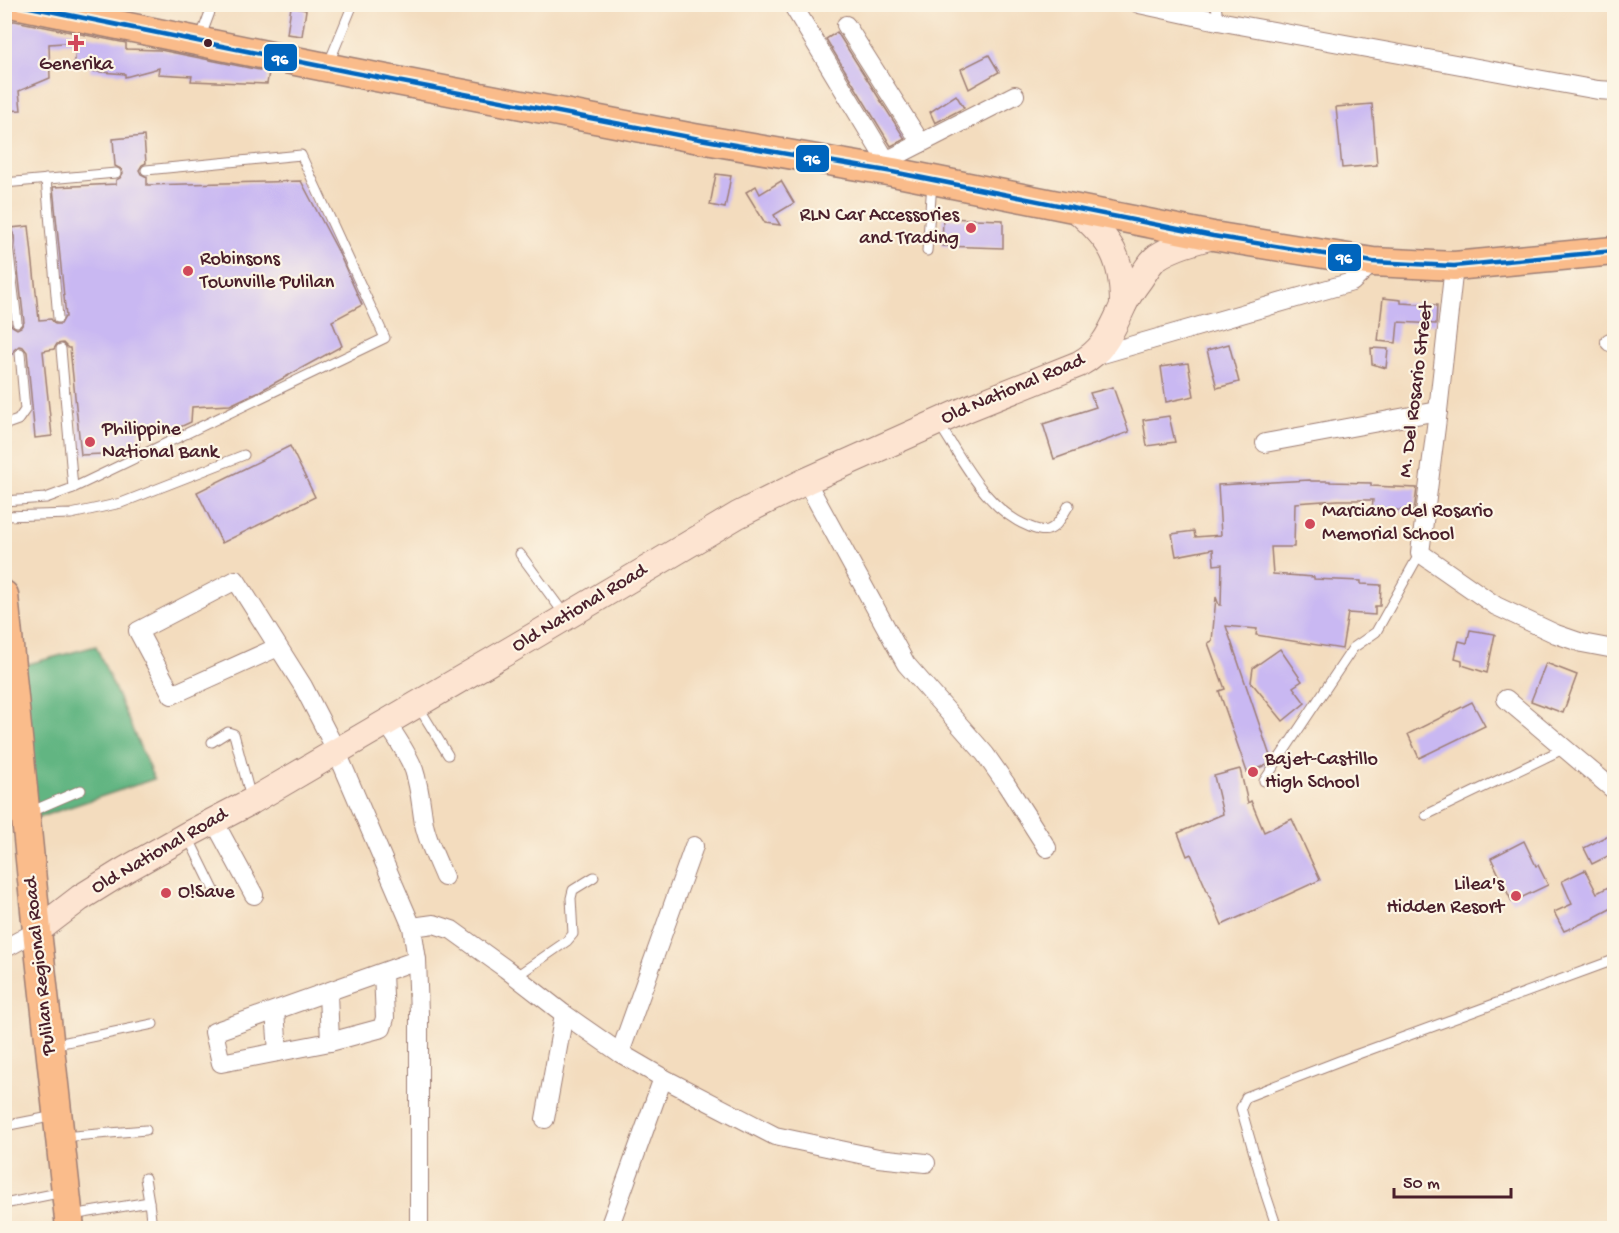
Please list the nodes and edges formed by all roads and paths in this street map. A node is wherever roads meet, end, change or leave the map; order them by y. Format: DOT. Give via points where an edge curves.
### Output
graph roads {
  1 [pos="15,4"];
  2 [pos="213,4"];
  3 [pos="353,4"];
  4 [pos="792,4"];
  5 [pos="1139,4"];
  6 [pos="1217,13"];
  7 [pos="846,25"];
  8 [pos="199,41"];
  9 [pos="327,67"];
  10 [pos="1614,91"];
  11 [pos="1015,95"];
  12 [pos="921,143"];
  13 [pos="890,166"];
  14 [pos="146,170"];
  15 [pos="116,173"];
  16 [pos="46,179"];
  17 [pos="933,180"];
  18 [pos="4,183"];
  19 [pos="1077,210"];
  20 [pos="4,234"];
  21 [pos="1213,236"];
  22 [pos="927,251"];
  23 [pos="1614,251"];
  24 [pos="1373,262"];
  25 [pos="1454,266"];
  26 [pos="1123,305"];
  27 [pos="58,318"];
  28 [pos="17,322"];
  29 [pos="61,349"];
  30 [pos="20,353"];
  31 [pos="1090,358"];
  32 [pos="1438,411"];
  33 [pos="938,422"];
  34 [pos="4,425"];
  35 [pos="1265,443"];
  36 [pos="244,455"];
  37 [pos="806,480"];
  38 [pos="73,488"];
  39 [pos="4,501"];
  40 [pos="1069,505"];
  41 [pos="4,516"];
  42 [pos="1420,553"];
  43 [pos="520,554"];
  44 [pos="4,595"];
  45 [pos="566,617"];
  46 [pos="6,634"];
  47 [pos="278,647"];
  48 [pos="1614,649"];
  49 [pos="1506,699"];
  50 [pos="417,704"];
  51 [pos="386,722"];
  52 [pos="212,742"];
  53 [pos="1565,748"];
  54 [pos="336,750"];
  55 [pos="448,755"];
  56 [pos="1264,781"];
  57 [pos="81,789"];
  58 [pos="1614,790"];
  59 [pos="252,801"];
  60 [pos="18,806"];
  61 [pos="1426,815"];
  62 [pos="214,821"];
  63 [pos="187,835"];
  64 [pos="694,846"];
  65 [pos="1047,848"];
  66 [pos="444,877"];
  67 [pos="594,877"];
  68 [pos="216,894"];
  69 [pos="254,895"];
  70 [pos="412,927"];
  71 [pos="37,932"];
  72 [pos="4,949"];
  73 [pos="417,960"];
  74 [pos="1614,960"];
  75 [pos="383,973"];
  76 [pos="515,976"];
  77 [pos="328,993"];
  78 [pos="274,1011"];
  79 [pos="564,1014"];
  80 [pos="153,1024"];
  81 [pos="330,1042"];
  82 [pos="49,1045"];
  83 [pos="278,1052"];
  84 [pos="620,1053"];
  85 [pos="663,1078"];
  86 [pos="545,1119"];
  87 [pos="4,1126"];
  88 [pos="59,1126"];
  89 [pos="146,1130"];
  90 [pos="926,1163"];
  91 [pos="145,1178"];
  92 [pos="149,1202"];
  93 [pos="4,1204"];
  94 [pos="68,1212"];
  95 [pos="152,1228"];
  96 [pos="418,1228"];
  97 [pos="609,1228"];
  98 [pos="1277,1228"];
  1 -- 8 [label="main road"];
  2 -- 8 [label="lane"];
  3 -- 9 [label="lane"];
  4 -- 13 [label="street"];
  5 -- 6 [label="street"];
  6 -- 10 [label="street"];
  7 -- 12 [label="street"];
  8 -- 9 [label="main road"];
  9 -- 13 [label="main road" via="735,145"];
  11 -- 12 [label="street"];
  12 -- 13 [label="street"];
  13 -- 17 [label="main road"];
  14 -- 38 [label="lane" via="301,155 385,338"];
  15 -- 16 [label="lane"];
  16 -- 18 [label="lane"];
  16 -- 27 [label="lane"];
  17 -- 19 [label="main road"];
  17 -- 22 [label="lane"];
  19 -- 21 [label="main road"];
  19 -- 26 [label="main road, Old National Road" via="1110,243 1120,268"];
  20 -- 28 [label="lane"];
  21 -- 24 [label="main road"];
  21 -- 26 [label="main road, Old National Road" via="1179,245 1155,258"];
  23 -- 25 [label="main road"];
  24 -- 25 [label="main road"];
  24 -- 31 [label="street" via="1352,282"];
  25 -- 32 [label="street, M. Del Rosario Street"];
  26 -- 31 [label="main road, Old National Road" via="1104,344"];
  29 -- 38 [label="lane"];
  30 -- 34 [label="lane" via="25,410 18,420"];
  31 -- 33 [label="main road, Old National Road"];
  32 -- 35 [label="street"];
  32 -- 42 [label="street, M. Del Rosario Street"];
  33 -- 37 [label="main road, Old National Road"];
  33 -- 40 [label="lane" via="992,502 1020,524 1049,530"];
  36 -- 41 [label="lane" via="121,503 71,514"];
  37 -- 45 [label="main road, Old National Road" via="738,515"];
  37 -- 65 [label="street" via="906,664 985,754"];
  38 -- 39 [label="lane" via="46,498"];
  42 -- 48 [label="street" via="1496,606 1556,634"];
  42 -- 56 [label="lane" via="1376,632 1353,648"];
  43 -- 45 [label="lane"];
  44 -- 46 [label="main road, Pulilan Regional Road"];
  45 -- 50 [label="main road, Old National Road"];
  46 -- 60 [label="main road, Pulilan Regional Road"];
  47 -- 47 [label="street" via="172,695 138,631 236,580"];
  47 -- 54 [label="street"];
  49 -- 53 [label="street"];
  50 -- 51 [label="main road, Old National Road"];
  50 -- 55 [label="lane"];
  51 -- 54 [label="main road, Old National Road"];
  51 -- 66 [label="street" via="414,771 425,826"];
  52 -- 59 [label="lane" via="228,732 234,734"];
  53 -- 58 [label="street"];
  53 -- 61 [label="lane"];
  54 -- 59 [label="main road, Old National Road"];
  54 -- 70 [label="street"];
  57 -- 60 [label="lane"];
  59 -- 62 [label="main road, Old National Road"];
  60 -- 71 [label="main road, Pulilan Regional Road"];
  62 -- 63 [label="main road, Old National Road"];
  62 -- 69 [label="street"];
  63 -- 68 [label="lane"];
  63 -- 71 [label="main road, Old National Road" via="81,898"];
  64 -- 84 [label="street"];
  67 -- 76 [label="lane" via="573,890 573,934"];
  70 -- 73 [label="street"];
  70 -- 76 [label="street" via="434,924 452,930"];
  71 -- 72 [label="street"];
  71 -- 82 [label="main road, Pulilan Regional Road"];
  73 -- 75 [label="street"];
  73 -- 96 [label="street"];
  74 -- 98 [label="lane" via="1246,1097 1241,1108"];
  75 -- 77 [label="street"];
  75 -- 81 [label="street" via="382,1028"];
  76 -- 79 [label="street"];
  77 -- 78 [label="street"];
  77 -- 81 [label="street"];
  78 -- 83 [label="street"];
  78 -- 83 [label="street" via="214,1032 221,1063"];
  79 -- 84 [label="street"];
  79 -- 86 [label="street"];
  80 -- 82 [label="lane"];
  81 -- 83 [label="street"];
  82 -- 88 [label="main road, Pulilan Regional Road"];
  84 -- 85 [label="street"];
  85 -- 90 [label="street" via="775,1136 878,1158"];
  85 -- 97 [label="street"];
  87 -- 88 [label="lane"];
  88 -- 89 [label="lane"];
  88 -- 94 [label="main road, Pulilan Regional Road"];
  91 -- 92 [label="lane"];
  92 -- 94 [label="lane"];
  92 -- 95 [label="lane"];
  93 -- 94 [label="lane"];
}
